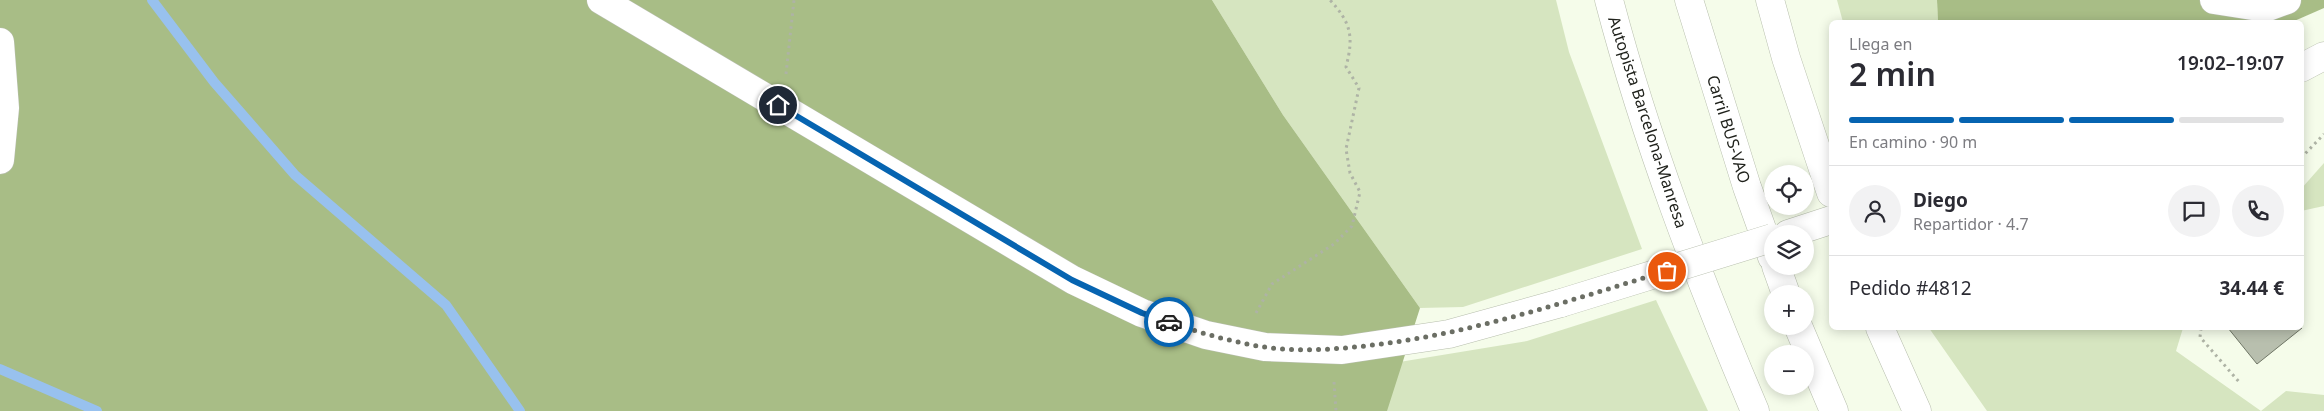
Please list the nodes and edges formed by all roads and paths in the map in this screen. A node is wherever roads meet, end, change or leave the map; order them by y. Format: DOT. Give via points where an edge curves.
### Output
graph roads {
  1 [pos="601,0"];
  2 [pos="794,0"];
  3 [pos="1330,0"];
  4 [pos="1609,0"];
  5 [pos="1689,0"];
  6 [pos="1770,0"];
  7 [pos="2214,0"];
  8 [pos="2287,0"];
  9 [pos="0,42"];
  10 [pos="2324,56"];
  11 [pos="2304,66"];
  12 [pos="778,105"];
  13 [pos="2324,134"];
  14 [pos="2304,155"];
  15 [pos="0,160"];
  16 [pos="1829,187"];
  17 [pos="1829,221"];
  18 [pos="1814,226"];
  19 [pos="1764,235"];
  20 [pos="1764,240"];
  21 [pos="1881,330"];
  22 [pos="2201,330"];
  23 [pos="1802,335"];
  24 [pos="1252,344"];
  25 [pos="2240,383"];
  26 [pos="1755,411"];
  27 [pos="1834,411"];
  28 [pos="1917,411"];
  1 -- 12 [label="main road"];
  2 -- 12 [label="path" via="786,72"];
  3 -- 24 [label="path" via="1348,24 1352,46 1346,67 1359,88 1346,149 1350,172 1360,192 1352,226 1334,244 1272,284 1256,309"];
  4 -- 26 [label="main road, Autopista Barcelona-Manresa" via="1659,168"];
  5 -- 19 [label="main road, Carril BUS-VAO"];
  6 -- 16 [label="main road"];
  7 -- 8 [label="main road" via="2265,8"];
  9 -- 15 [label="main road" via="4,108"];
  10 -- 11 [label="main road"];
  12 -- 24 [label="main road" via="1072,280 1142,313 1206,335"];
  13 -- 14 [label="path"];
  17 -- 18 [label="main road"];
  20 -- 24 [label="main road, bridge" via="1449,334 1342,350"];
  21 -- 28 [label="main road"];
  22 -- 25 [label="path" via="2200,337"];
  23 -- 27 [label="main road"];
}
